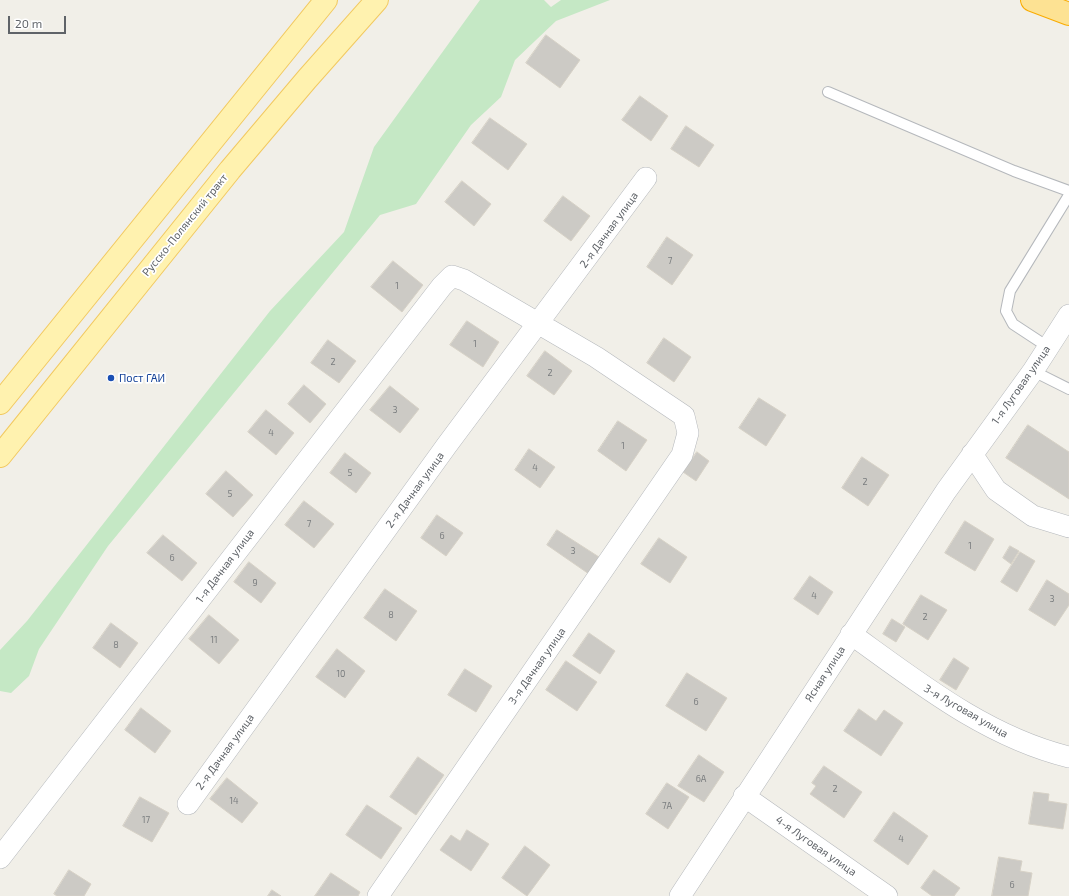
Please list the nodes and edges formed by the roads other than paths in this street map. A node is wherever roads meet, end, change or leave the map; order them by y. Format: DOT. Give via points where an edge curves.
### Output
graph roads {
  1 [pos="377,0"];
  2 [pos="394,0"];
  3 [pos="1032,0"];
  4 [pos="323,3"];
  5 [pos="1069,14"];
  6 [pos="307,79"];
  7 [pos="828,92"];
  8 [pos="646,178"];
  9 [pos="1069,191"];
  10 [pos="1069,195"];
  11 [pos="1069,315"];
  12 [pos="539,324"];
  13 [pos="1048,347"];
  14 [pos="1033,371"];
  15 [pos="1069,389"];
  16 [pos="0,403"];
  17 [pos="972,454"];
  18 [pos="0,456"];
  19 [pos="1069,527"];
  20 [pos="851,634"];
  21 [pos="1069,757"];
  22 [pos="744,796"];
  23 [pos="188,804"];
  24 [pos="0,858"];
  25 [pos="378,896"];
  26 [pos="680,896"];
  27 [pos="887,896"];
  1 -- 6 [label="main road, Русско-Полянский тракт"];
  2 -- 6 [label="main road"];
  3 -- 5 [label="highway"];
  4 -- 16 [label="main road"];
  6 -- 18 [label="main road, Русско-Полянский тракт" via="230,170"];
  7 -- 9 [label="lane" via="1014,171"];
  8 -- 12 [label="street, 2-я Дачная улица"];
  10 -- 13 [label="lane" via="1010,291 1006,311 1012,324"];
  11 -- 13 [label="street, 1-я Луговая улица"];
  12 -- 23 [label="street, 2-я Дачная улица" via="447,445"];
  12 -- 24 [label="street, 1-я Дачная улица" via="464,280 452,276 314,450"];
  12 -- 25 [label="street, 3-я Дачная улица" via="602,361 684,416 688,433 682,455"];
  13 -- 14 [label="street, 1-я Луговая улица"];
  14 -- 15 [label="lane"];
  14 -- 17 [label="street, 1-я Луговая улица"];
  17 -- 19 [label="street" via="996,490 1033,516"];
  17 -- 20 [label="street, Ясная улица"];
  20 -- 21 [label="street, 3-я Луговая улица" via="935,696 1010,737"];
  20 -- 22 [label="street, Ясная улица"];
  22 -- 26 [label="street, Ясная улица"];
  22 -- 27 [label="street, 4-я Луговая улица"];
}
